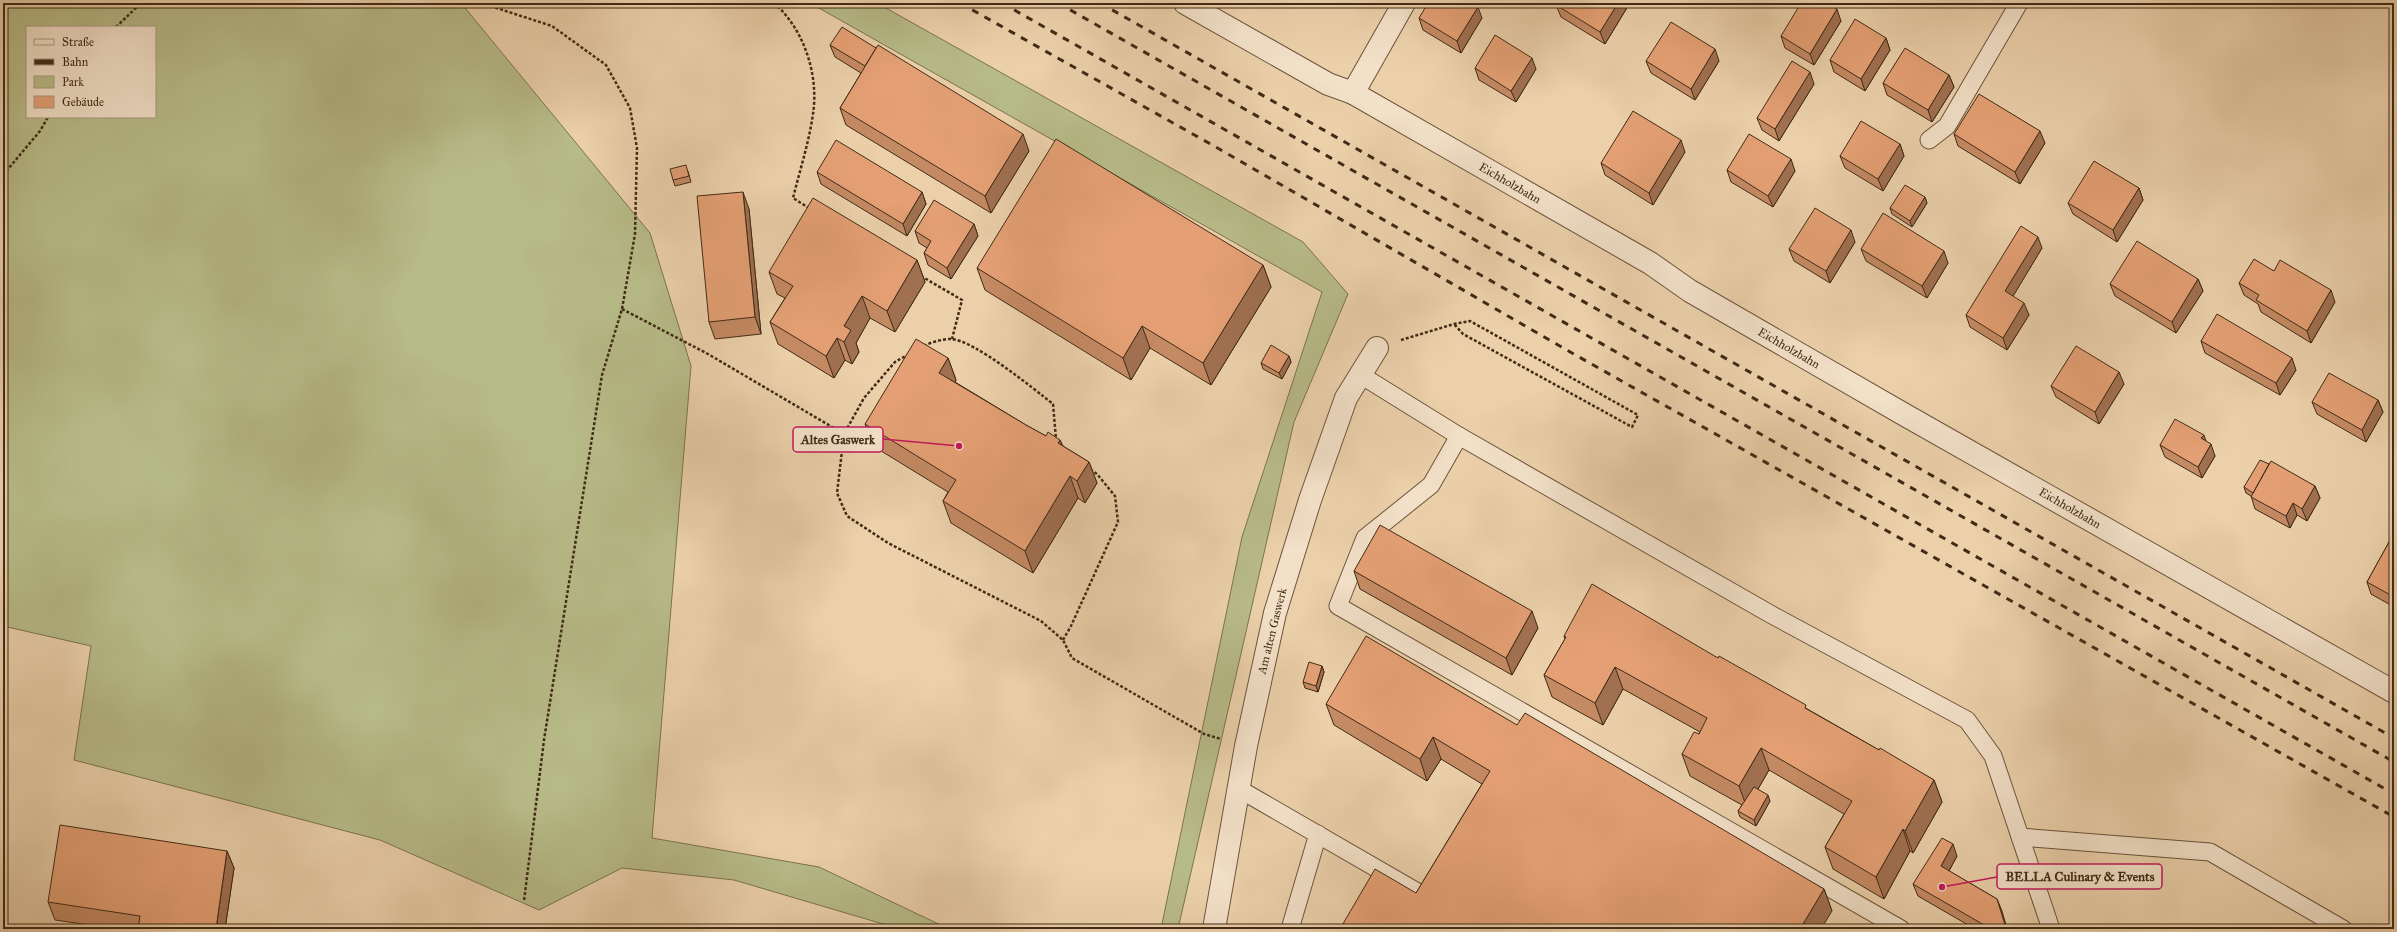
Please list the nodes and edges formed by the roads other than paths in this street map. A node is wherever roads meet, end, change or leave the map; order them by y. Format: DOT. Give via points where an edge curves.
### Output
graph roads {
  1 [pos="1185,3"];
  2 [pos="1404,3"];
  3 [pos="2019,3"];
  4 [pos="1353,93"];
  5 [pos="1929,140"];
  6 [pos="1377,348"];
  7 [pos="1359,374"];
  8 [pos="1459,436"];
  9 [pos="2394,692"];
  10 [pos="1239,789"];
  11 [pos="1318,834"];
  12 [pos="2020,837"];
  13 [pos="1433,901"];
  14 [pos="1214,929"];
  15 [pos="1290,929"];
  16 [pos="1901,929"];
  17 [pos="2050,929"];
  18 [pos="2343,929"];
  1 -- 4 [label="street, Eichholzbahn" via="1328,84"];
  2 -- 4 [label="street"];
  3 -- 5 [label="lane" via="1947,126"];
  4 -- 9 [label="street, Eichholzbahn" via="1650,263 1690,291 1905,416"];
  6 -- 7 [label="street, Am alten Gaswerk"];
  7 -- 8 [label="lane"];
  7 -- 10 [label="street, Am alten Gaswerk" via="1346,398 1310,500 1275,613"];
  8 -- 12 [label="lane" via="1772,615 1967,720 1994,756"];
  8 -- 16 [label="lane" via="1431,485 1365,538 1338,606"];
  10 -- 11 [label="lane"];
  10 -- 14 [label="street, Am alten Gaswerk"];
  11 -- 13 [label="lane"];
  11 -- 15 [label="lane"];
  12 -- 17 [label="lane"];
  12 -- 18 [label="lane" via="2210,852"];
}
